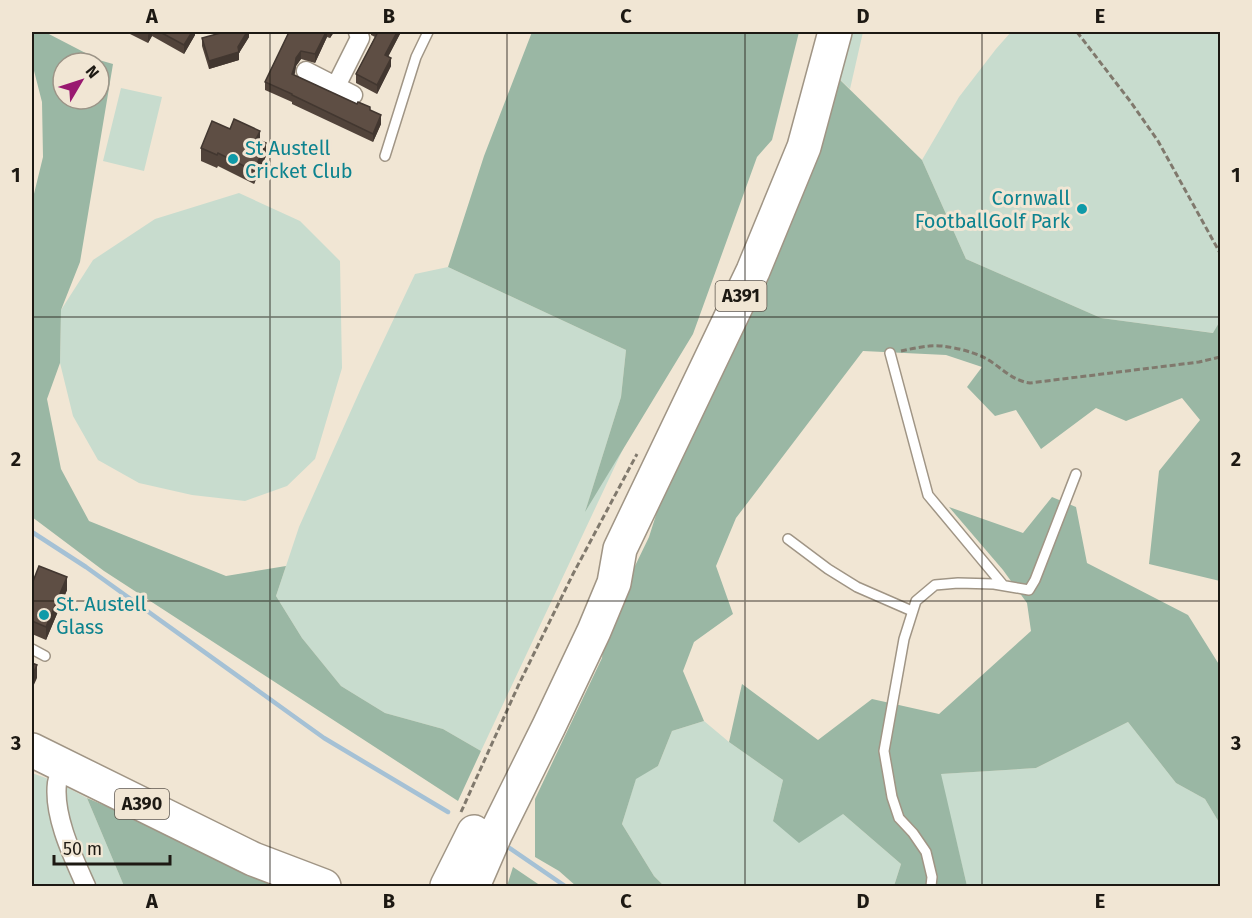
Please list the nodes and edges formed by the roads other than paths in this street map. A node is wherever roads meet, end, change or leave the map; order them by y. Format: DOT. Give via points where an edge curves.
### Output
graph roads {
  1 [pos="358,32"];
  2 [pos="428,32"];
  3 [pos="835,32"];
  4 [pos="306,70"];
  5 [pos="336,86"];
  6 [pos="353,95"];
  7 [pos="385,156"];
  8 [pos="890,353"];
  9 [pos="1076,474"];
  10 [pos="788,539"];
  11 [pos="620,549"];
  12 [pos="1003,585"];
  13 [pos="912,611"];
  14 [pos="32,650"];
  15 [pos="45,656"];
  16 [pos="32,750"];
  17 [pos="61,774"];
  18 [pos="253,859"];
  19 [pos="86,886"];
  20 [pos="293,886"];
  21 [pos="324,886"];
  22 [pos="447,886"];
  23 [pos="473,886"];
  24 [pos="931,886"];
  1 -- 5 [label="street" via="360,38"];
  2 -- 7 [label="lane" via="416,57"];
  3 -- 11 [label="highway, A391" via="804,147 753,272"];
  4 -- 5 [label="street"];
  5 -- 6 [label="street"];
  8 -- 12 [label="lane" via="928,495"];
  9 -- 12 [label="lane" via="1029,590"];
  10 -- 13 [label="lane" via="857,586"];
  11 -- 22 [label="highway, A391" via="596,574 522,738"];
  11 -- 23 [label="highway, A391" via="614,583 598,621"];
  12 -- 13 [label="lane" via="935,585 916,601"];
  13 -- 24 [label="lane" via="884,751 899,818 926,852"];
  14 -- 15 [label="lane"];
  16 -- 17 [label="highway, A390"];
  17 -- 18 [label="highway, A390"];
  17 -- 19 [label="street" via="58,812"];
  18 -- 20 [label="highway, A390"];
  18 -- 21 [label="highway, A390"];
}
